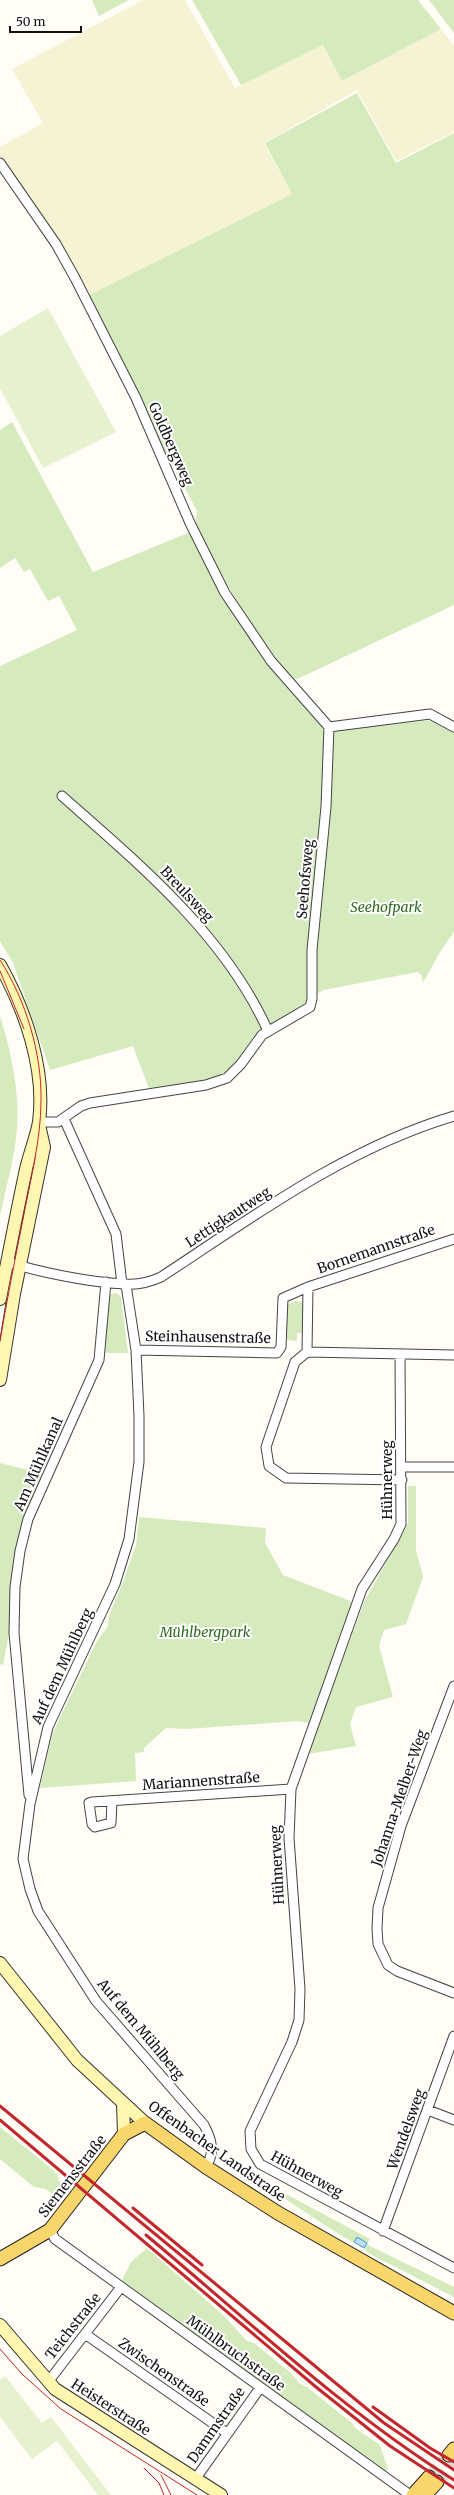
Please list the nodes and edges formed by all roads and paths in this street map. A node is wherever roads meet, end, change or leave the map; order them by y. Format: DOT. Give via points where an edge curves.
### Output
graph roads {
  1 [pos="0,163"];
  2 [pos="329,727"];
  3 [pos="454,727"];
  4 [pos="62,796"];
  5 [pos="0,965"];
  6 [pos="268,1030"];
  7 [pos="454,1116"];
  8 [pos="64,1119"];
  9 [pos="39,1122"];
  10 [pos="454,1238"];
  11 [pos="7,1262"];
  12 [pos="20,1266"];
  13 [pos="106,1282"];
  14 [pos="124,1284"];
  15 [pos="308,1287"];
  16 [pos="0,1299"];
  17 [pos="136,1350"];
  18 [pos="279,1352"];
  19 [pos="307,1352"];
  20 [pos="400,1354"];
  21 [pos="454,1355"];
  22 [pos="0,1380"];
  23 [pos="402,1467"];
  24 [pos="454,1467"];
  25 [pos="402,1480"];
  26 [pos="454,1686"];
  27 [pos="291,1790"];
  28 [pos="112,1801"];
  29 [pos="30,1804"];
  30 [pos="0,1963"];
  31 [pos="454,1993"];
  32 [pos="454,2036"];
  33 [pos="123,2103"];
  34 [pos="428,2110"];
  35 [pos="454,2120"];
  36 [pos="146,2123"];
  37 [pos="124,2134"];
  38 [pos="206,2167"];
  39 [pos="50,2230"];
  40 [pos="383,2231"];
  41 [pos="0,2259"];
  42 [pos="454,2268"];
  43 [pos="121,2287"];
  44 [pos="435,2303"];
  45 [pos="454,2310"];
  46 [pos="454,2313"];
  47 [pos="0,2325"];
  48 [pos="86,2334"];
  49 [pos="48,2382"];
  50 [pos="260,2388"];
  51 [pos="227,2433"];
  52 [pos="196,2478"];
  53 [pos="221,2495"];
  54 [pos="411,2495"];
  55 [pos="425,2495"];
  1 -- 2 [label="street, Goldbergweg" via="56,244 75,278 136,398 190,523 225,593 271,661"];
  2 -- 3 [label="street" via="430,714"];
  2 -- 6 [label="street, Seehofsweg" via="326,807 312,950 312,999 310,1007"];
  4 -- 6 [label="street, Breulsweg" via="135,861 203,932 248,991"];
  5 -- 9 [label="main road" via="17,1001 32,1047 38,1078"];
  6 -- 8 [label="street" via="234,1073 227,1078 206,1085 90,1103"];
  7 -- 14 [label="street, Lettigkautweg" via="401,1136 342,1163 287,1195 161,1277 148,1283"];
  8 -- 9 [label="street" via="58,1122"];
  8 -- 14 [label="street, Auf dem Mühlberg" via="116,1234"];
  9 -- 11 [label="main road" via="25,1172"];
  9 -- 12 [label="main road" via="44,1148"];
  10 -- 15 [label="street, Bornemannstraße"];
  11 -- 12 [label="street, Lettigkautweg"];
  11 -- 16 [label="main road"];
  12 -- 13 [label="street, Lettigkautweg"];
  12 -- 22 [label="main road"];
  13 -- 14 [label="street, Lettigkautweg"];
  13 -- 29 [label="street, Am Mühlkanal" via="99,1360 28,1519 20,1551 15,1587 14,1633"];
  14 -- 17 [label="street, Auf dem Mühlberg"];
  15 -- 18 [label="street, Bornemannstraße" via="283,1298"];
  15 -- 19 [label="street, Bornemannstraße"];
  17 -- 18 [label="street, Steinhausenstraße"];
  17 -- 29 [label="street, Auf dem Mühlberg" via="138,1462 130,1539 115,1584 48,1727"];
  19 -- 20 [label="street"];
  19 -- 25 [label="street" via="295,1362 266,1447 269,1466 286,1478"];
  20 -- 21 [label="street"];
  20 -- 23 [label="street, Hühnerweg"];
  23 -- 24 [label="street"];
  23 -- 25 [label="street, Hühnerweg"];
  25 -- 27 [label="street, Hühnerweg" via="400,1530 362,1589"];
  26 -- 31 [label="street, Johanna-Melber-Weg" via="401,1826 378,1908 377,1929 378,1944 388,1965 397,1972"];
  27 -- 28 [label="street, Mariannenstraße"];
  27 -- 40 [label="street, Hühnerweg" via="289,1857 300,1989 299,2020 292,2042 252,2124 249,2141 260,2164"];
  29 -- 38 [label="street, Auf dem Mühlberg" via="23,1859 38,1911 96,2001 204,2125 211,2140 212,2156"];
  30 -- 33 [label="main road, Offenbacher Landstraße" via="77,2060"];
  32 -- 34 [label="street, Wendelsweg"];
  33 -- 36 [label="main road, Offenbacher Landstraße"];
  33 -- 37 [label="main road"];
  34 -- 35 [label="street"];
  34 -- 40 [label="street, Wendelsweg"];
  36 -- 37 [label="main road, Siemensstraße"];
  36 -- 38 [label="main road, Offenbacher Landstraße"];
  37 -- 39 [label="main road, Siemensstraße"];
  38 -- 44 [label="main road, Offenbacher Landstraße" via="278,2213"];
  39 -- 41 [label="main road, Siemensstraße"];
  39 -- 43 [label="street, Mühlbruchstraße" via="55,2239"];
  40 -- 42 [label="street, Hühnerweg"];
  43 -- 48 [label="street, Teichstraße"];
  43 -- 50 [label="street, Mühlbruchstraße"];
  44 -- 45 [label="main road, Offenbacher Landstraße"];
  44 -- 46 [label="main road, Offenbacher Landstraße"];
  47 -- 49 [label="main road, Heisterstraße"];
  48 -- 49 [label="street, Teichstraße"];
  48 -- 51 [label="street, Zwischenstraße"];
  49 -- 52 [label="main road, Heisterstraße" via="55,2389"];
  50 -- 51 [label="street, Dammstraße"];
  50 -- 54 [label="street, Mühlbruchstraße"];
  51 -- 52 [label="street, Dammstraße"];
  52 -- 53 [label="main road, Heisterstraße"];
  54 -- 55 [label="main road" via="433,2480"];
}
